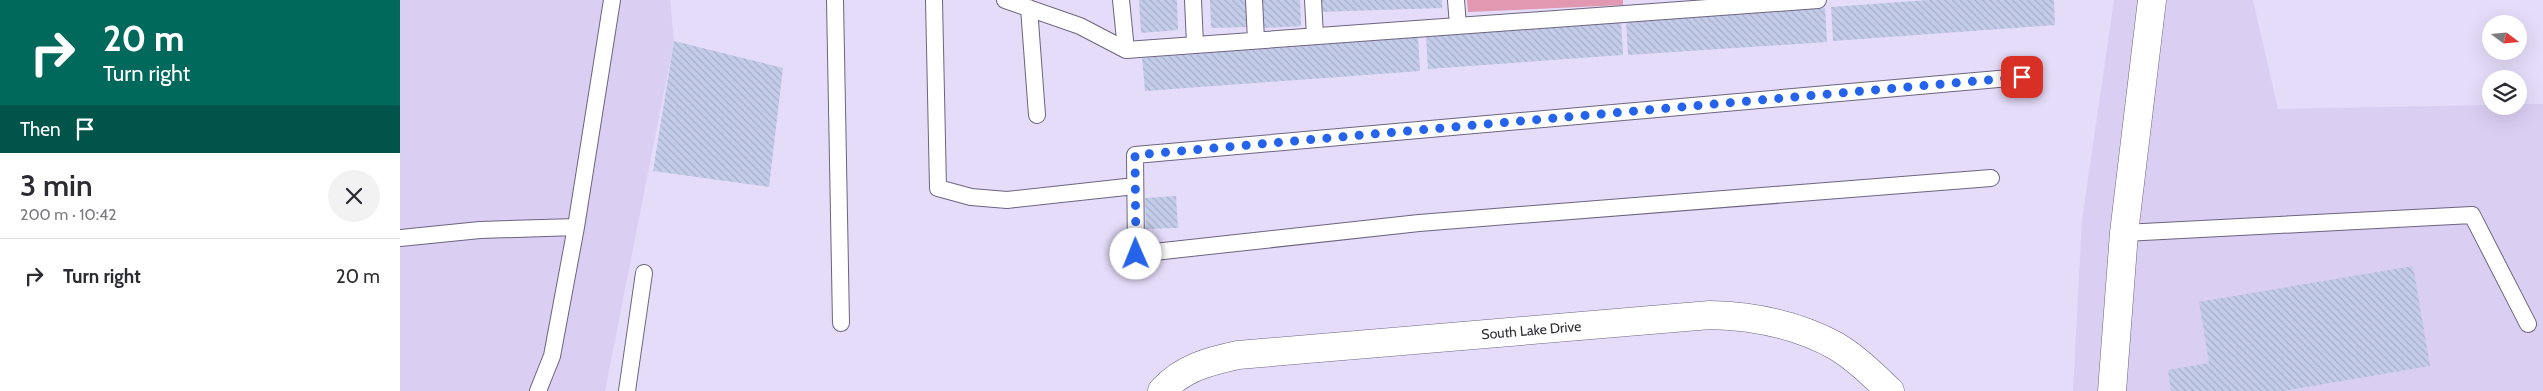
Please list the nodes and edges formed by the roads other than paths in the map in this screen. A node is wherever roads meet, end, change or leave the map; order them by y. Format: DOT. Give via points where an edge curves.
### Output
graph roads {
  1 [pos="612,0"];
  2 [pos="835,0"];
  3 [pos="934,0"];
  4 [pos="1005,0"];
  5 [pos="1121,0"];
  6 [pos="1193,0"];
  7 [pos="1254,0"];
  8 [pos="1313,0"];
  9 [pos="1456,0"];
  10 [pos="1818,0"];
  11 [pos="2152,0"];
  12 [pos="1632,7"];
  13 [pos="1030,8"];
  14 [pos="1458,26"];
  15 [pos="1315,36"];
  16 [pos="1256,40"];
  17 [pos="1195,44"];
  18 [pos="1126,50"];
  19 [pos="2022,77"];
  20 [pos="1037,114"];
  21 [pos="1991,178"];
  22 [pos="1135,186"];
  23 [pos="576,227"];
  24 [pos="2124,233"];
  25 [pos="400,238"];
  26 [pos="644,273"];
  27 [pos="842,323"];
  28 [pos="2528,324"];
  29 [pos="538,391"];
  30 [pos="627,391"];
  31 [pos="1162,391"];
  32 [pos="1890,391"];
  33 [pos="2112,391"];
  1 -- 23 [label="lane"];
  2 -- 27 [label="lane"];
  3 -- 22 [label="lane" via="938,188 971,197 1007,200"];
  4 -- 13 [label="lane"];
  5 -- 18 [label="lane"];
  6 -- 17 [label="lane"];
  7 -- 16 [label="lane"];
  8 -- 15 [label="lane"];
  9 -- 14 [label="lane"];
  10 -- 12 [label="lane"];
  11 -- 24 [label="street"];
  12 -- 14 [label="lane"];
  13 -- 18 [label="lane" via="1080,26"];
  13 -- 20 [label="lane"];
  14 -- 15 [label="lane"];
  15 -- 16 [label="lane"];
  16 -- 17 [label="lane"];
  17 -- 18 [label="lane"];
  19 -- 22 [label="lane" via="1135,155"];
  21 -- 22 [label="lane" via="1420,223 1136,254"];
  23 -- 25 [label="lane" via="480,230"];
  23 -- 29 [label="lane" via="552,356"];
  24 -- 28 [label="lane" via="2472,215"];
  24 -- 33 [label="street"];
  26 -- 30 [label="lane"];
  31 -- 32 [label="street, South Lake Drive" via="1173,378 1207,362 1238,355 1710,315 1746,316 1811,334 1838,347"];
}
